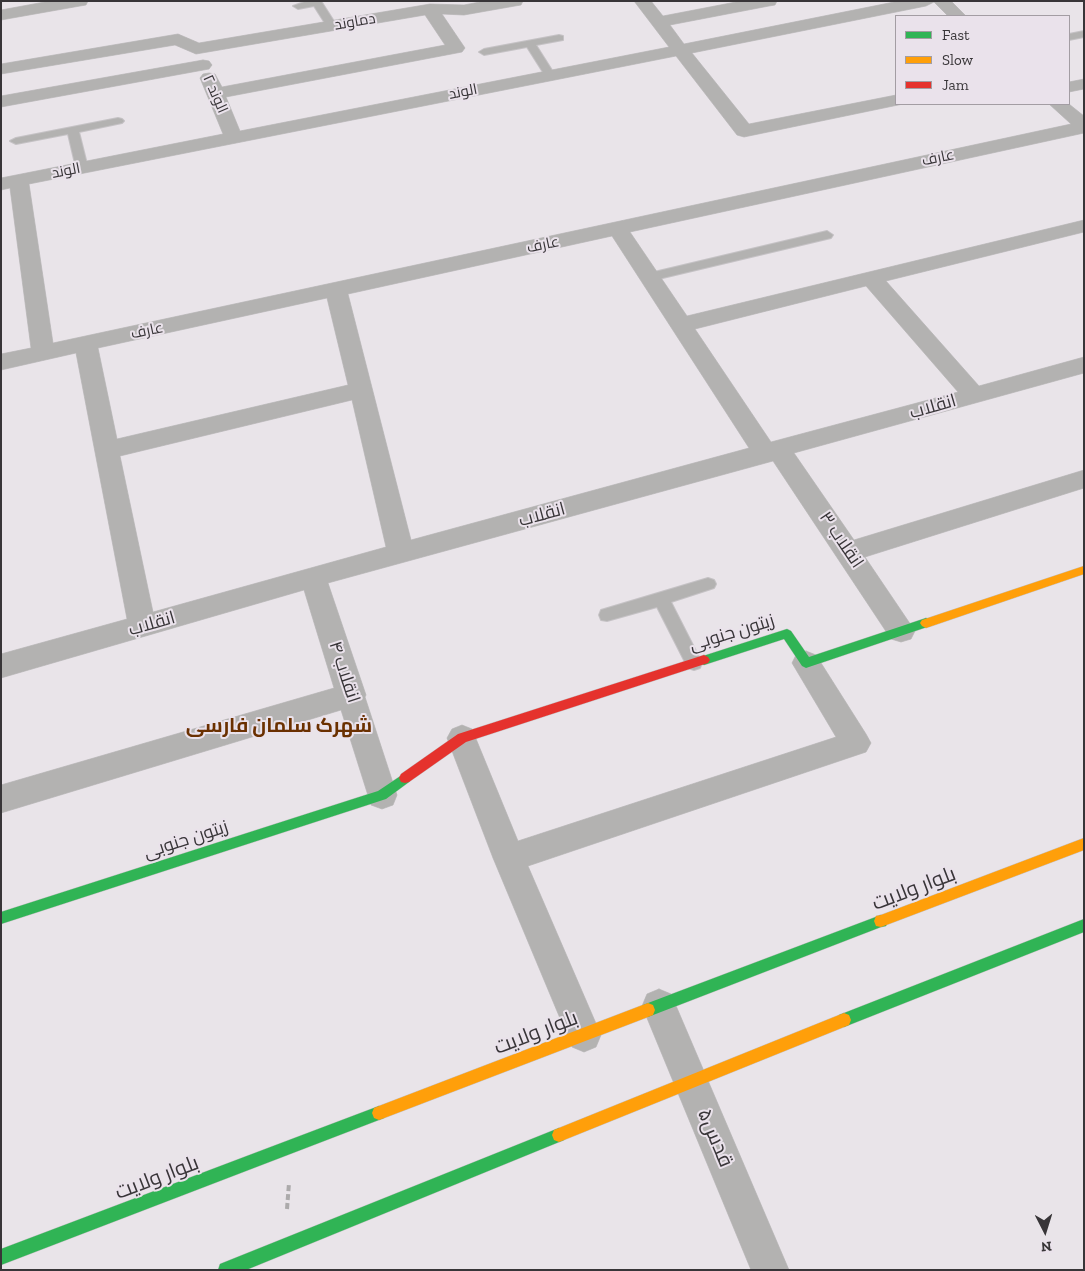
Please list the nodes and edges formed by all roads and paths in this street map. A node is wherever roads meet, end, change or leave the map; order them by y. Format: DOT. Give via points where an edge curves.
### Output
graph roads {
  1 [pos="80,1"];
  2 [pos="514,1"];
  3 [pos="642,1"];
  4 [pos="769,1"];
  5 [pos="926,1"];
  6 [pos="941,1"];
  7 [pos="320,2"];
  8 [pos="48,4"];
  9 [pos="298,6"];
  10 [pos="461,6"];
  11 [pos="430,9"];
  12 [pos="1,15"];
  13 [pos="957,15"];
  14 [pos="659,22"];
  15 [pos="332,26"];
  16 [pos="1084,34"];
  17 [pos="1070,37"];
  18 [pos="559,38"];
  19 [pos="530,43"];
  20 [pos="680,50"];
  21 [pos="484,52"];
  22 [pos="200,57"];
  23 [pos="1,69"];
  24 [pos="550,75"];
  25 [pos="1084,84"];
  26 [pos="1070,87"];
  27 [pos="215,94"];
  28 [pos="895,101"];
  29 [pos="1,102"];
  30 [pos="1059,105"];
  31 [pos="118,121"];
  32 [pos="1084,126"];
  33 [pos="73,130"];
  34 [pos="234,138"];
  35 [pos="16,141"];
  36 [pos="82,168"];
  37 [pos="10,182"];
  38 [pos="1084,226"];
  39 [pos="617,228"];
  40 [pos="827,234"];
  41 [pos="650,278"];
  42 [pos="871,278"];
  43 [pos="336,290"];
  44 [pos="681,325"];
  45 [pos="86,344"];
  46 [pos="43,353"];
  47 [pos="1,362"];
  48 [pos="1077,370"];
  49 [pos="361,390"];
  50 [pos="974,395"];
  51 [pos="107,450"];
  52 [pos="773,452"];
  53 [pos="1084,479"];
  54 [pos="849,552"];
  55 [pos="401,553"];
  56 [pos="1084,570"];
  57 [pos="313,577"];
  58 [pos="708,584"];
  59 [pos="661,599"];
  60 [pos="607,615"];
  61 [pos="142,627"];
  62 [pos="901,631"];
  63 [pos="694,663"];
  64 [pos="806,663"];
  65 [pos="1,666"];
  66 [pos="352,695"];
  67 [pos="462,738"];
  68 [pos="382,795"];
  69 [pos="1,799"];
  70 [pos="1084,844"];
  71 [pos="508,858"];
  72 [pos="1,918"];
  73 [pos="1084,925"];
  74 [pos="659,1006"];
  75 [pos="584,1035"];
  76 [pos="691,1081"];
  77 [pos="1,1257"];
  78 [pos="226,1270"];
  79 [pos="770,1270"];
  1 -- 8 [label="street"];
  2 -- 10 [label="street, دماوند"];
  3 -- 14 [label="street"];
  4 -- 14 [label="street"];
  5 -- 20 [label="street, الوند"];
  6 -- 13 [label="street"];
  7 -- 9 [label="lane"];
  7 -- 15 [label="lane"];
  8 -- 12 [label="street"];
  10 -- 11 [label="street, دماوند"];
  11 -- 15 [label="street, دماوند"];
  11 -- 27 [label="street" via="456,48"];
  14 -- 20 [label="street"];
  15 -- 22 [label="street, دماوند"];
  16 -- 17 [label="lane"];
  18 -- 19 [label="lane"];
  19 -- 21 [label="lane"];
  19 -- 24 [label="lane"];
  20 -- 24 [label="street, الوند"];
  20 -- 28 [label="street" via="744,131"];
  22 -- 23 [label="street" via="178,39"];
  22 -- 27 [label="street, الوند ۲"];
  22 -- 29 [label="street, دماوند"];
  24 -- 34 [label="street, الوند"];
  25 -- 26 [label="street"];
  27 -- 34 [label="street, الوند ۲"];
  30 -- 32 [label="street"];
  31 -- 33 [label="lane"];
  32 -- 39 [label="street, عارف"];
  33 -- 35 [label="lane"];
  33 -- 36 [label="lane"];
  34 -- 36 [label="street, الوند"];
  36 -- 37 [label="street, الوند"];
  37 -- 46 [label="street"];
  38 -- 42 [label="street"];
  39 -- 41 [label="street, انقلاب ۳"];
  39 -- 43 [label="street, عارف"];
  40 -- 41 [label="lane"];
  41 -- 44 [label="street, انقلاب ۳"];
  42 -- 44 [label="street"];
  42 -- 50 [label="street"];
  43 -- 45 [label="street, عارف"];
  43 -- 49 [label="street"];
  44 -- 52 [label="street, انقلاب ۳"];
  45 -- 46 [label="street, عارف"];
  45 -- 51 [label="street"];
  46 -- 47 [label="street, عارف"];
  48 -- 50 [label="street, انقلاب"];
  49 -- 51 [label="street"];
  49 -- 55 [label="street"];
  50 -- 52 [label="street, انقلاب"];
  51 -- 61 [label="street"];
  52 -- 54 [label="street, انقلاب ۳"];
  52 -- 55 [label="street, انقلاب"];
  53 -- 54 [label="street"];
  54 -- 62 [label="street, انقلاب ۳"];
  55 -- 57 [label="street, انقلاب"];
  56 -- 62 [label="street"];
  57 -- 61 [label="street, انقلاب"];
  57 -- 66 [label="street, انقلاب ۴"];
  58 -- 59 [label="lane"];
  59 -- 60 [label="lane"];
  59 -- 63 [label="lane"];
  61 -- 65 [label="street, انقلاب"];
  62 -- 64 [label="street"];
  63 -- 64 [label="street, زیتون جنوبی" via="787,634"];
  63 -- 67 [label="street, زیتون جنوبی"];
  64 -- 71 [label="street" via="856,743"];
  66 -- 68 [label="street, انقلاب ۴"];
  66 -- 69 [label="street"];
  67 -- 68 [label="street, زیتون جنوبی"];
  67 -- 71 [label="street"];
  68 -- 72 [label="street, زیتون جنوبی"];
  70 -- 74 [label="street, بلوار ولایت"];
  71 -- 75 [label="street"];
  73 -- 76 [label="street"];
  74 -- 75 [label="street, بلوار ولایت"];
  74 -- 76 [label="street, قدس۵"];
  75 -- 77 [label="street, بلوار ولایت"];
  76 -- 78 [label="street"];
  76 -- 79 [label="street, قدس۵"];
}
